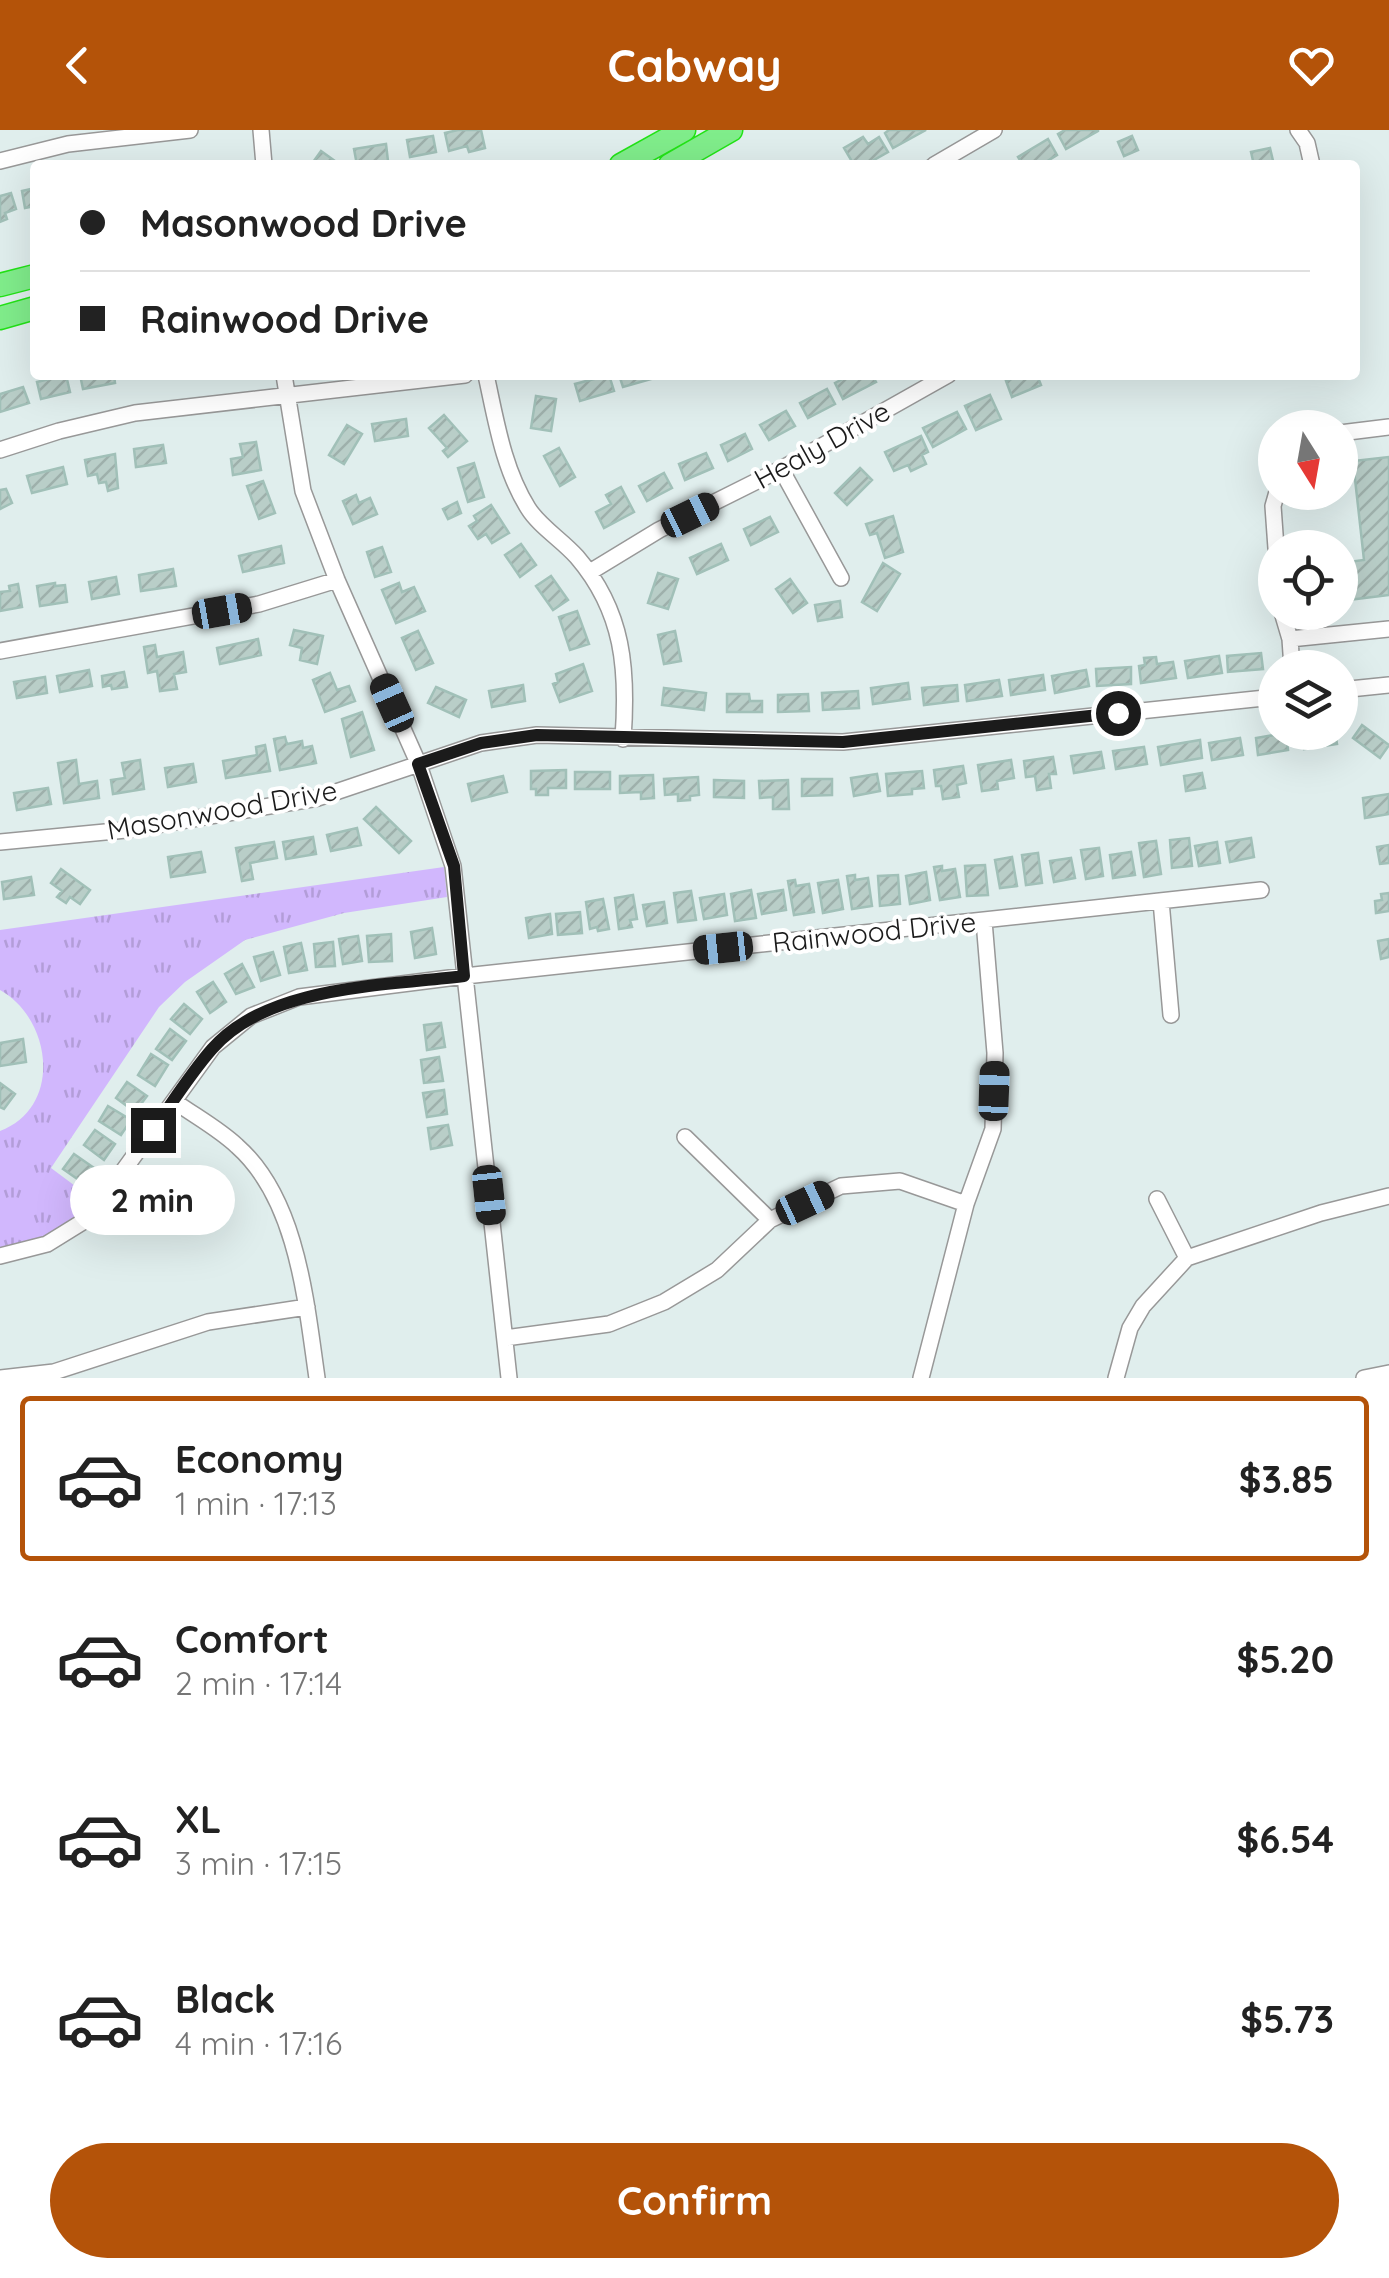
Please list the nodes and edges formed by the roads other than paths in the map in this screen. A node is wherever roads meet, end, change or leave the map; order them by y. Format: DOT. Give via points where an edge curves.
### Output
graph roads {
  1 [pos="190,130"];
  2 [pos="260,130"];
  3 [pos="684,130"];
  4 [pos="731,130"];
  5 [pos="994,130"];
  6 [pos="1298,130"];
  7 [pos="66,137"];
  8 [pos="263,160"];
  9 [pos="630,160"];
  10 [pos="679,160"];
  11 [pos="943,160"];
  12 [pos="1311,160"];
  13 [pos="0,161"];
  14 [pos="30,277"];
  15 [pos="0,285"];
  16 [pos="30,309"];
  17 [pos="0,318"];
  18 [pos="284,380"];
  19 [pos="424,380"];
  20 [pos="487,380"];
  21 [pos="939,380"];
  22 [pos="286,397"];
  23 [pos="1389,428"];
  24 [pos="1358,431"];
  25 [pos="0,450"];
  26 [pos="781,470"];
  27 [pos="590,572"];
  28 [pos="841,578"];
  29 [pos="338,580"];
  30 [pos="1389,629"];
  31 [pos="1287,630"];
  32 [pos="1290,639"];
  33 [pos="0,650"];
  34 [pos="1291,650"];
  35 [pos="1389,685"];
  36 [pos="1358,688"];
  37 [pos="1258,699"];
  38 [pos="623,739"];
  39 [pos="418,764"];
  40 [pos="0,842"];
  41 [pos="1261,890"];
  42 [pos="1161,902"];
  43 [pos="984,921"];
  44 [pos="464,976"];
  45 [pos="1171,1016"];
  46 [pos="174,1101"];
  47 [pos="685,1137"];
  48 [pos="1389,1196"];
  49 [pos="1157,1199"];
  50 [pos="966,1204"];
  51 [pos="770,1220"];
  52 [pos="0,1256"];
  53 [pos="1187,1258"];
  54 [pos="307,1307"];
  55 [pos="505,1338"];
  56 [pos="1389,1373"];
  57 [pos="0,1378"];
  58 [pos="317,1378"];
  59 [pos="509,1378"];
  60 [pos="922,1378"];
  61 [pos="1116,1378"];
  62 [pos="1364,1378"];
  1 -- 7 [label="street"];
  2 -- 8 [label="street"];
  3 -- 9 [label="highway"];
  4 -- 10 [label="highway"];
  5 -- 11 [label="street"];
  6 -- 12 [label="street"];
  7 -- 13 [label="street"];
  14 -- 15 [label="highway"];
  16 -- 17 [label="highway"];
  18 -- 22 [label="street"];
  19 -- 22 [label="street"];
  20 -- 27 [label="street" via="514,484 531,513"];
  21 -- 26 [label="street, Healy Drive"];
  22 -- 25 [label="street" via="135,413"];
  22 -- 29 [label="street" via="303,491"];
  23 -- 24 [label="street"];
  26 -- 27 [label="street, Healy Drive"];
  26 -- 28 [label="street"];
  27 -- 38 [label="street" via="619,632 627,681"];
  29 -- 33 [label="street" via="260,604"];
  29 -- 39 [label="street"];
  30 -- 32 [label="street"];
  31 -- 32 [label="street"];
  32 -- 34 [label="street"];
  35 -- 36 [label="street"];
  37 -- 38 [label="street, Masonwood Drive" via="843,742"];
  38 -- 39 [label="street, Masonwood Drive" via="537,735 481,743"];
  39 -- 40 [label="street, Masonwood Drive" via="318,798 126,830"];
  39 -- 44 [label="street" via="454,866"];
  41 -- 42 [label="street, Rainwood Drive"];
  42 -- 43 [label="street, Rainwood Drive"];
  42 -- 45 [label="street"];
  43 -- 44 [label="street, Rainwood Drive"];
  43 -- 50 [label="street" via="995,1053 993,1129"];
  44 -- 46 [label="street, Rainwood Drive" via="299,997 251,1016 213,1047"];
  44 -- 55 [label="street"];
  46 -- 52 [label="street, Rainwood Drive" via="89,1218 47,1244"];
  46 -- 54 [label="street" via="239,1148 276,1197"];
  47 -- 51 [label="street"];
  48 -- 53 [label="street"];
  49 -- 53 [label="street"];
  50 -- 51 [label="street" via="900,1181 841,1186"];
  50 -- 60 [label="street"];
  51 -- 55 [label="street" via="718,1270 664,1302 609,1324"];
  53 -- 61 [label="street" via="1143,1306"];
  54 -- 57 [label="street" via="208,1322 54,1372"];
  54 -- 58 [label="street"];
  55 -- 59 [label="street"];
  56 -- 62 [label="street"];
}
